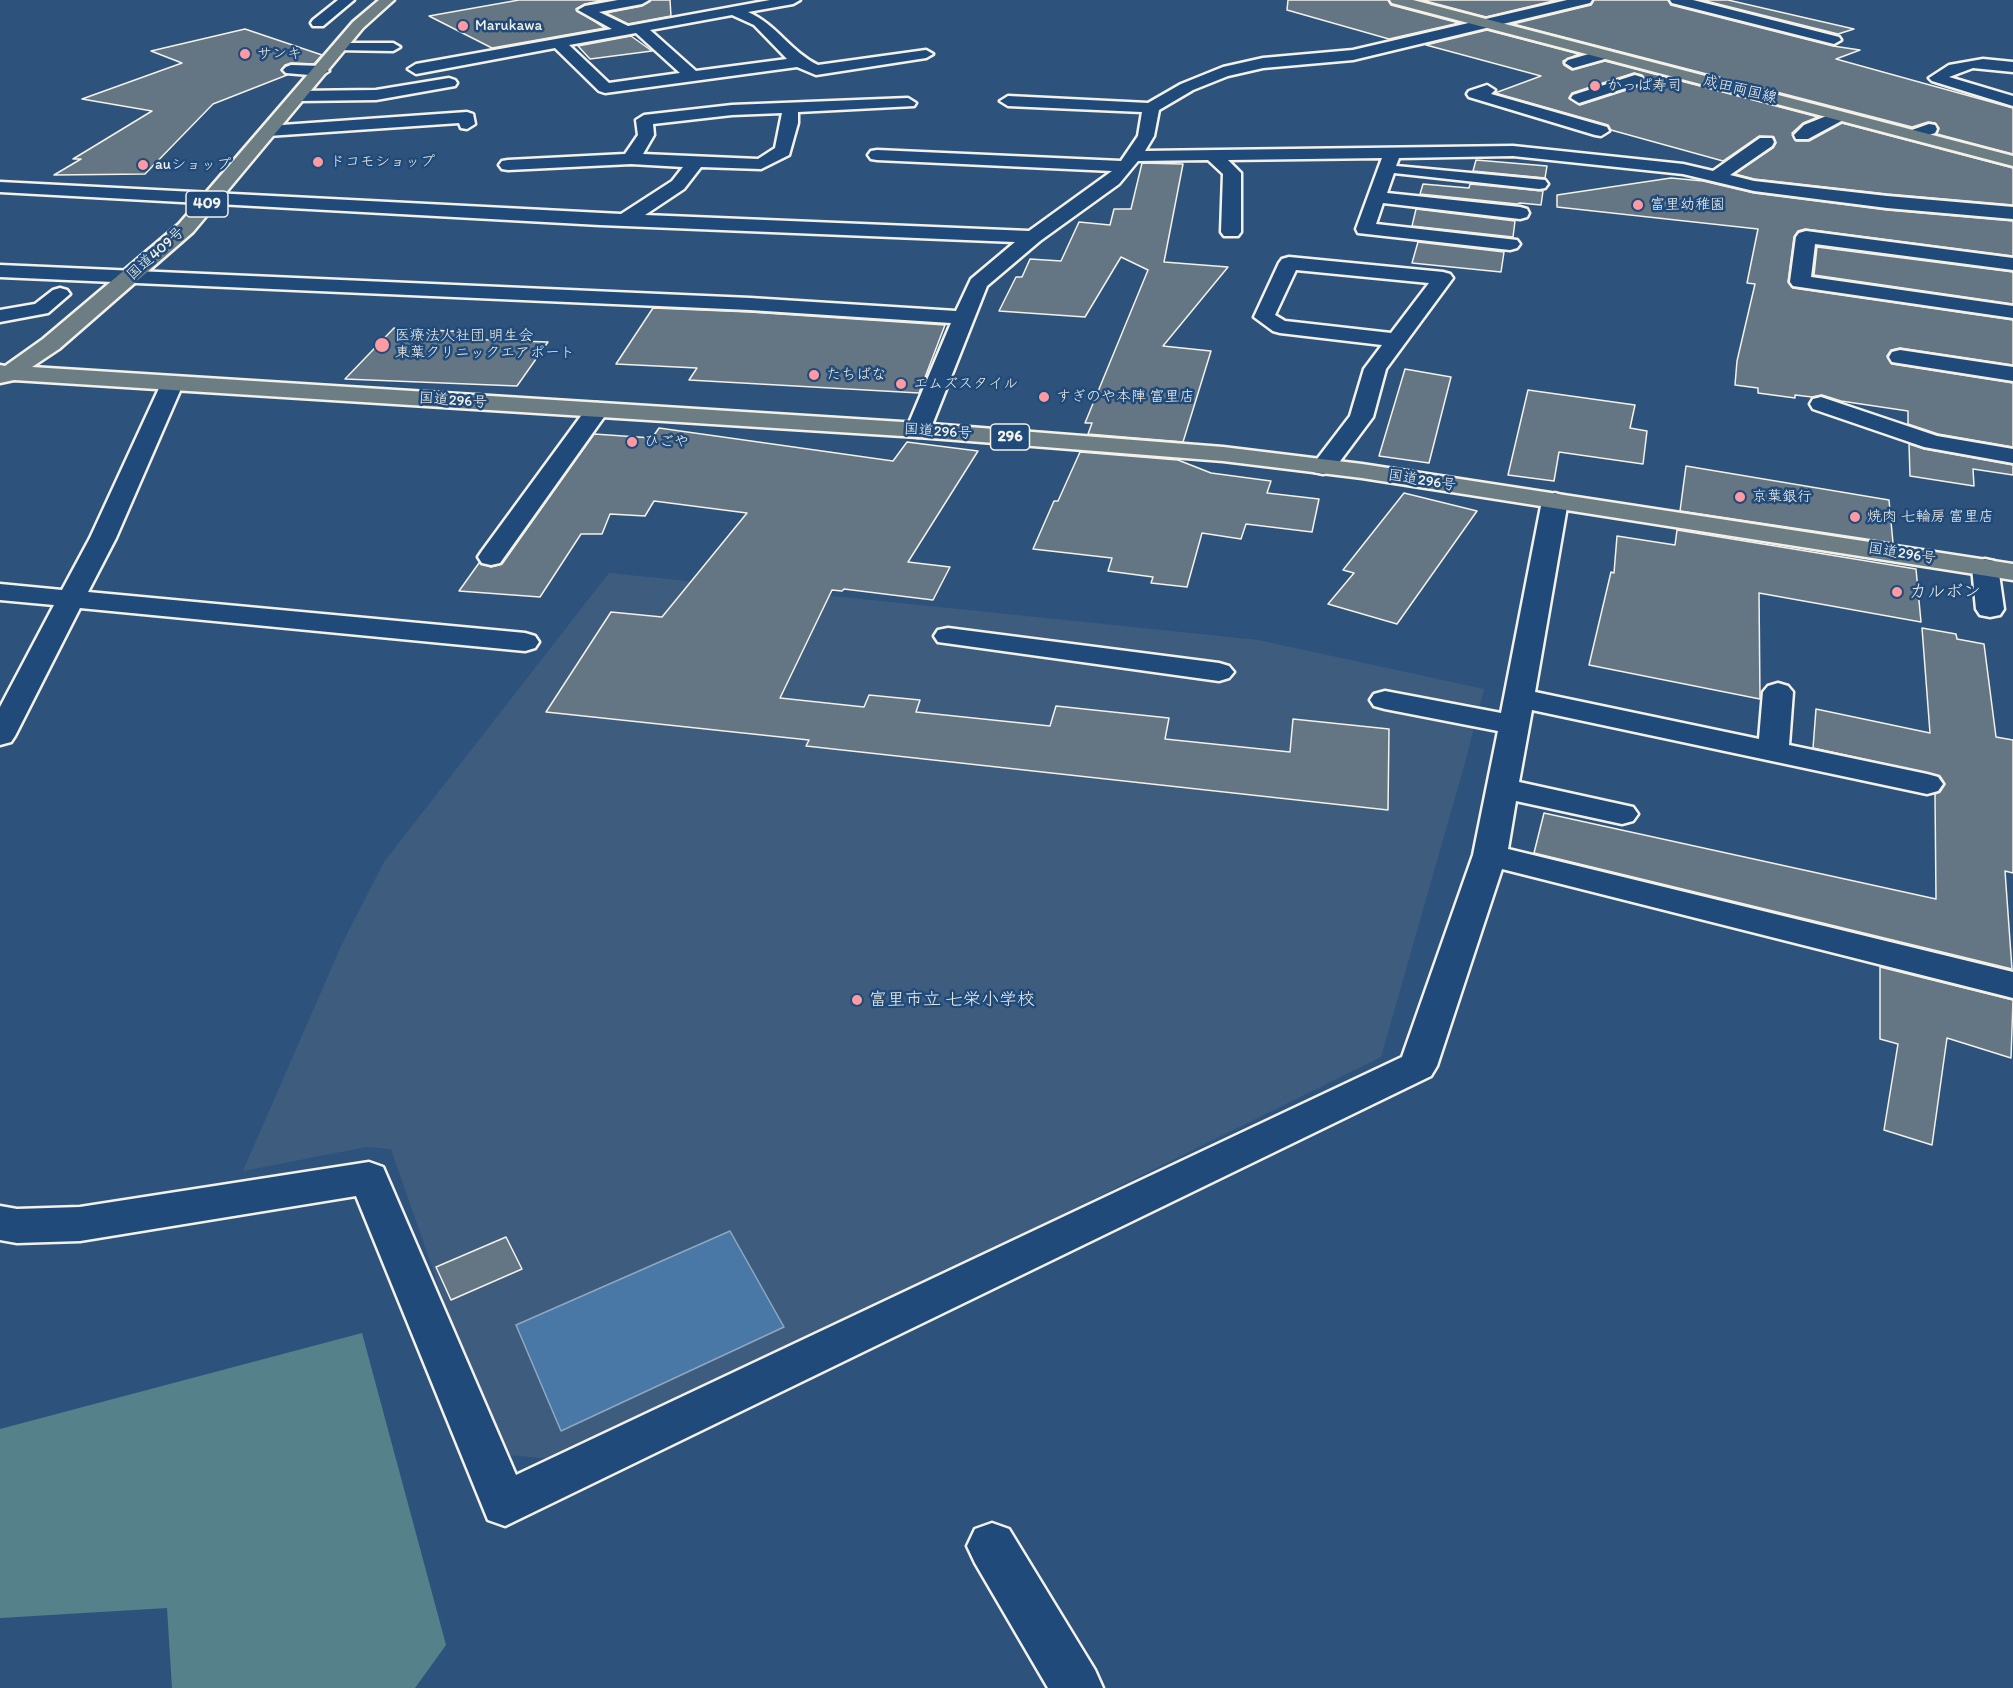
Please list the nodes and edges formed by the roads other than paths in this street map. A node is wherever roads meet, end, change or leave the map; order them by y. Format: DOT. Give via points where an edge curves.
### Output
graph roads {
  1 [pos="348,0"];
  2 [pos="363,0"];
  3 [pos="642,0"];
  4 [pos="794,0"];
  5 [pos="1397,0"];
  6 [pos="1585,0"];
  7 [pos="1677,0"];
  8 [pos="386,1"];
  9 [pos="733,11"];
  10 [pos="1482,23"];
  11 [pos="358,25"];
  12 [pos="633,29"];
  13 [pos="1834,40"];
  14 [pos="558,43"];
  15 [pos="393,47"];
  16 [pos="926,54"];
  17 [pos="1603,55"];
  18 [pos="328,57"];
  19 [pos="799,62"];
  20 [pos="1573,63"];
  21 [pos="2013,67"];
  22 [pos="416,69"];
  23 [pos="291,70"];
  24 [pos="692,76"];
  25 [pos="1635,80"];
  26 [pos="462,81"];
  27 [pos="1053,83"];
  28 [pos="1487,90"];
  29 [pos="298,96"];
  30 [pos="1579,98"];
  31 [pos="1008,101"];
  32 [pos="2013,101"];
  33 [pos="908,103"];
  34 [pos="1042,103"];
  35 [pos="790,108"];
  36 [pos="1151,108"];
  37 [pos="1839,116"];
  38 [pos="467,124"];
  39 [pos="268,131"];
  40 [pos="1601,131"];
  41 [pos="1802,135"];
  42 [pos="1766,142"];
  43 [pos="877,155"];
  44 [pos="1215,156"];
  45 [pos="631,159"];
  46 [pos="1129,161"];
  47 [pos="1389,161"];
  48 [pos="2013,161"];
  49 [pos="696,162"];
  50 [pos="508,165"];
  51 [pos="1716,177"];
  52 [pos="1539,184"];
  53 [pos="0,187"];
  54 [pos="1376,197"];
  55 [pos="212,199"];
  56 [pos="1520,213"];
  57 [pos="2013,213"];
  58 [pos="625,220"];
  59 [pos="1232,232"];
  60 [pos="1034,237"];
  61 [pos="1510,244"];
  62 [pos="2013,264"];
  63 [pos="0,271"];
  64 [pos="130,278"];
  65 [pos="98,305"];
  66 [pos="2013,312"];
  67 [pos="0,316"];
  68 [pos="964,318"];
  69 [pos="1396,340"];
  70 [pos="1900,357"];
  71 [pos="2013,374"];
  72 [pos="3,375"];
  73 [pos="172,384"];
  74 [pos="1821,404"];
  75 [pos="597,410"];
  76 [pos="918,430"];
  77 [pos="2013,456"];
  78 [pos="1323,467"];
  79 [pos="1555,501"];
  80 [pos="491,557"];
  81 [pos="1985,567"];
  82 [pos="2013,572"];
  83 [pos="0,592"];
  84 [pos="71,598"];
  85 [pos="1990,609"];
  86 [pos="948,636"];
  87 [pos="525,642"];
  88 [pos="1219,672"];
  89 [pos="1778,692"];
  90 [pos="1385,700"];
  91 [pos="1516,712"];
  92 [pos="0,736"];
  93 [pos="1773,751"];
  94 [pos="1927,784"];
  95 [pos="1502,788"];
  96 [pos="1622,813"];
  97 [pos="1490,855"];
  98 [pos="2013,985"];
  99 [pos="0,1223"];
  100 [pos="992,1546"];
  101 [pos="1077,1688"];
  1 -- 11 [label="street" via="324,23"];
  2 -- 8 [label="street"];
  3 -- 12 [label="street" via="585,10"];
  4 -- 9 [label="street"];
  5 -- 10 [label="main road, 成田両国線"];
  6 -- 10 [label="street"];
  7 -- 13 [label="street"];
  8 -- 11 [label="main road, 国道409号 / 409"];
  9 -- 12 [label="street"];
  9 -- 19 [label="street" via="759,22"];
  10 -- 17 [label="main road, 成田両国線"];
  10 -- 36 [label="street" via="1372,54 1263,63 1223,72"];
  11 -- 18 [label="main road, 国道409号 / 409"];
  12 -- 14 [label="street"];
  12 -- 24 [label="street"];
  14 -- 22 [label="street"];
  14 -- 24 [label="street" via="605,88"];
  15 -- 18 [label="street"];
  16 -- 19 [label="street" via="816,70"];
  17 -- 20 [label="street"];
  17 -- 37 [label="main road, 成田両国線"];
  18 -- 23 [label="street"];
  18 -- 29 [label="main road, 国道409号 / 409"];
  19 -- 24 [label="street"];
  21 -- 32 [label="street" via="1976,62 1936,78"];
  25 -- 30 [label="street"];
  26 -- 29 [label="street" via="376,95"];
  27 -- 34 [label="street"];
  28 -- 40 [label="street" via="1475,94"];
  29 -- 39 [label="main road, 国道409号 / 409"];
  31 -- 34 [label="street"];
  33 -- 35 [label="street"];
  34 -- 36 [label="street"];
  35 -- 45 [label="street" via="644,120 646,135"];
  35 -- 49 [label="street" via="783,151 760,164"];
  36 -- 46 [label="street" via="1146,136"];
  37 -- 41 [label="street"];
  37 -- 48 [label="main road, 成田両国線" via="1922,132"];
  38 -- 39 [label="street" via="467,117"];
  39 -- 55 [label="main road, 国道409号 / 409"];
  42 -- 51 [label="street"];
  43 -- 46 [label="street"];
  44 -- 46 [label="street"];
  44 -- 47 [label="street"];
  44 -- 59 [label="street" via="1232,173"];
  45 -- 49 [label="street"];
  45 -- 50 [label="street"];
  46 -- 60 [label="street" via="1113,180"];
  47 -- 51 [label="street" via="1513,151 1683,169"];
  47 -- 52 [label="street"];
  47 -- 54 [label="street"];
  49 -- 58 [label="street" via="678,185"];
  51 -- 57 [label="street" via="1776,189"];
  53 -- 55 [label="street"];
  54 -- 56 [label="street"];
  54 -- 61 [label="street" via="1365,229"];
  55 -- 58 [label="street"];
  55 -- 64 [label="main road, 国道409号 / 409"];
  58 -- 60 [label="street"];
  60 -- 68 [label="street" via="978,283"];
  62 -- 66 [label="street" via="1806,237 1800,282"];
  63 -- 64 [label="street"];
  64 -- 65 [label="main road, 国道409号 / 409"];
  64 -- 68 [label="street" via="738,303"];
  65 -- 67 [label="street" via="55,298 41,309"];
  65 -- 72 [label="main road, 国道409号 / 409" via="51,344"];
  68 -- 76 [label="street"];
  69 -- 69 [label="street" via="1443,278 1289,263 1264,317 1280,327"];
  69 -- 78 [label="street" via="1375,369 1361,417"];
  70 -- 71 [label="street"];
  72 -- 73 [label="main road, 国道296号 / 296"];
  73 -- 75 [label="main road, 国道296号 / 296"];
  73 -- 84 [label="street" via="103,538"];
  74 -- 77 [label="street" via="1932,442"];
  75 -- 76 [label="main road, 国道296号 / 296"];
  75 -- 80 [label="street"];
  76 -- 78 [label="main road, 国道296号 / 296" via="1223,454"];
  78 -- 79 [label="main road, 国道296号 / 296"];
  79 -- 81 [label="main road, 国道296号 / 296"];
  79 -- 91 [label="street"];
  81 -- 82 [label="main road, 国道296号 / 296"];
  81 -- 85 [label="street"];
  83 -- 84 [label="street"];
  84 -- 87 [label="street"];
  84 -- 92 [label="street"];
  86 -- 88 [label="street"];
  89 -- 93 [label="street"];
  90 -- 91 [label="street"];
  91 -- 93 [label="street"];
  91 -- 95 [label="street"];
  93 -- 94 [label="street"];
  95 -- 96 [label="street"];
  95 -- 97 [label="street"];
  97 -- 98 [label="street"];
  97 -- 99 [label="street" via="1418,1066 506,1504 369,1178 80,1224"];
  100 -- 101 [label="street"];
}
